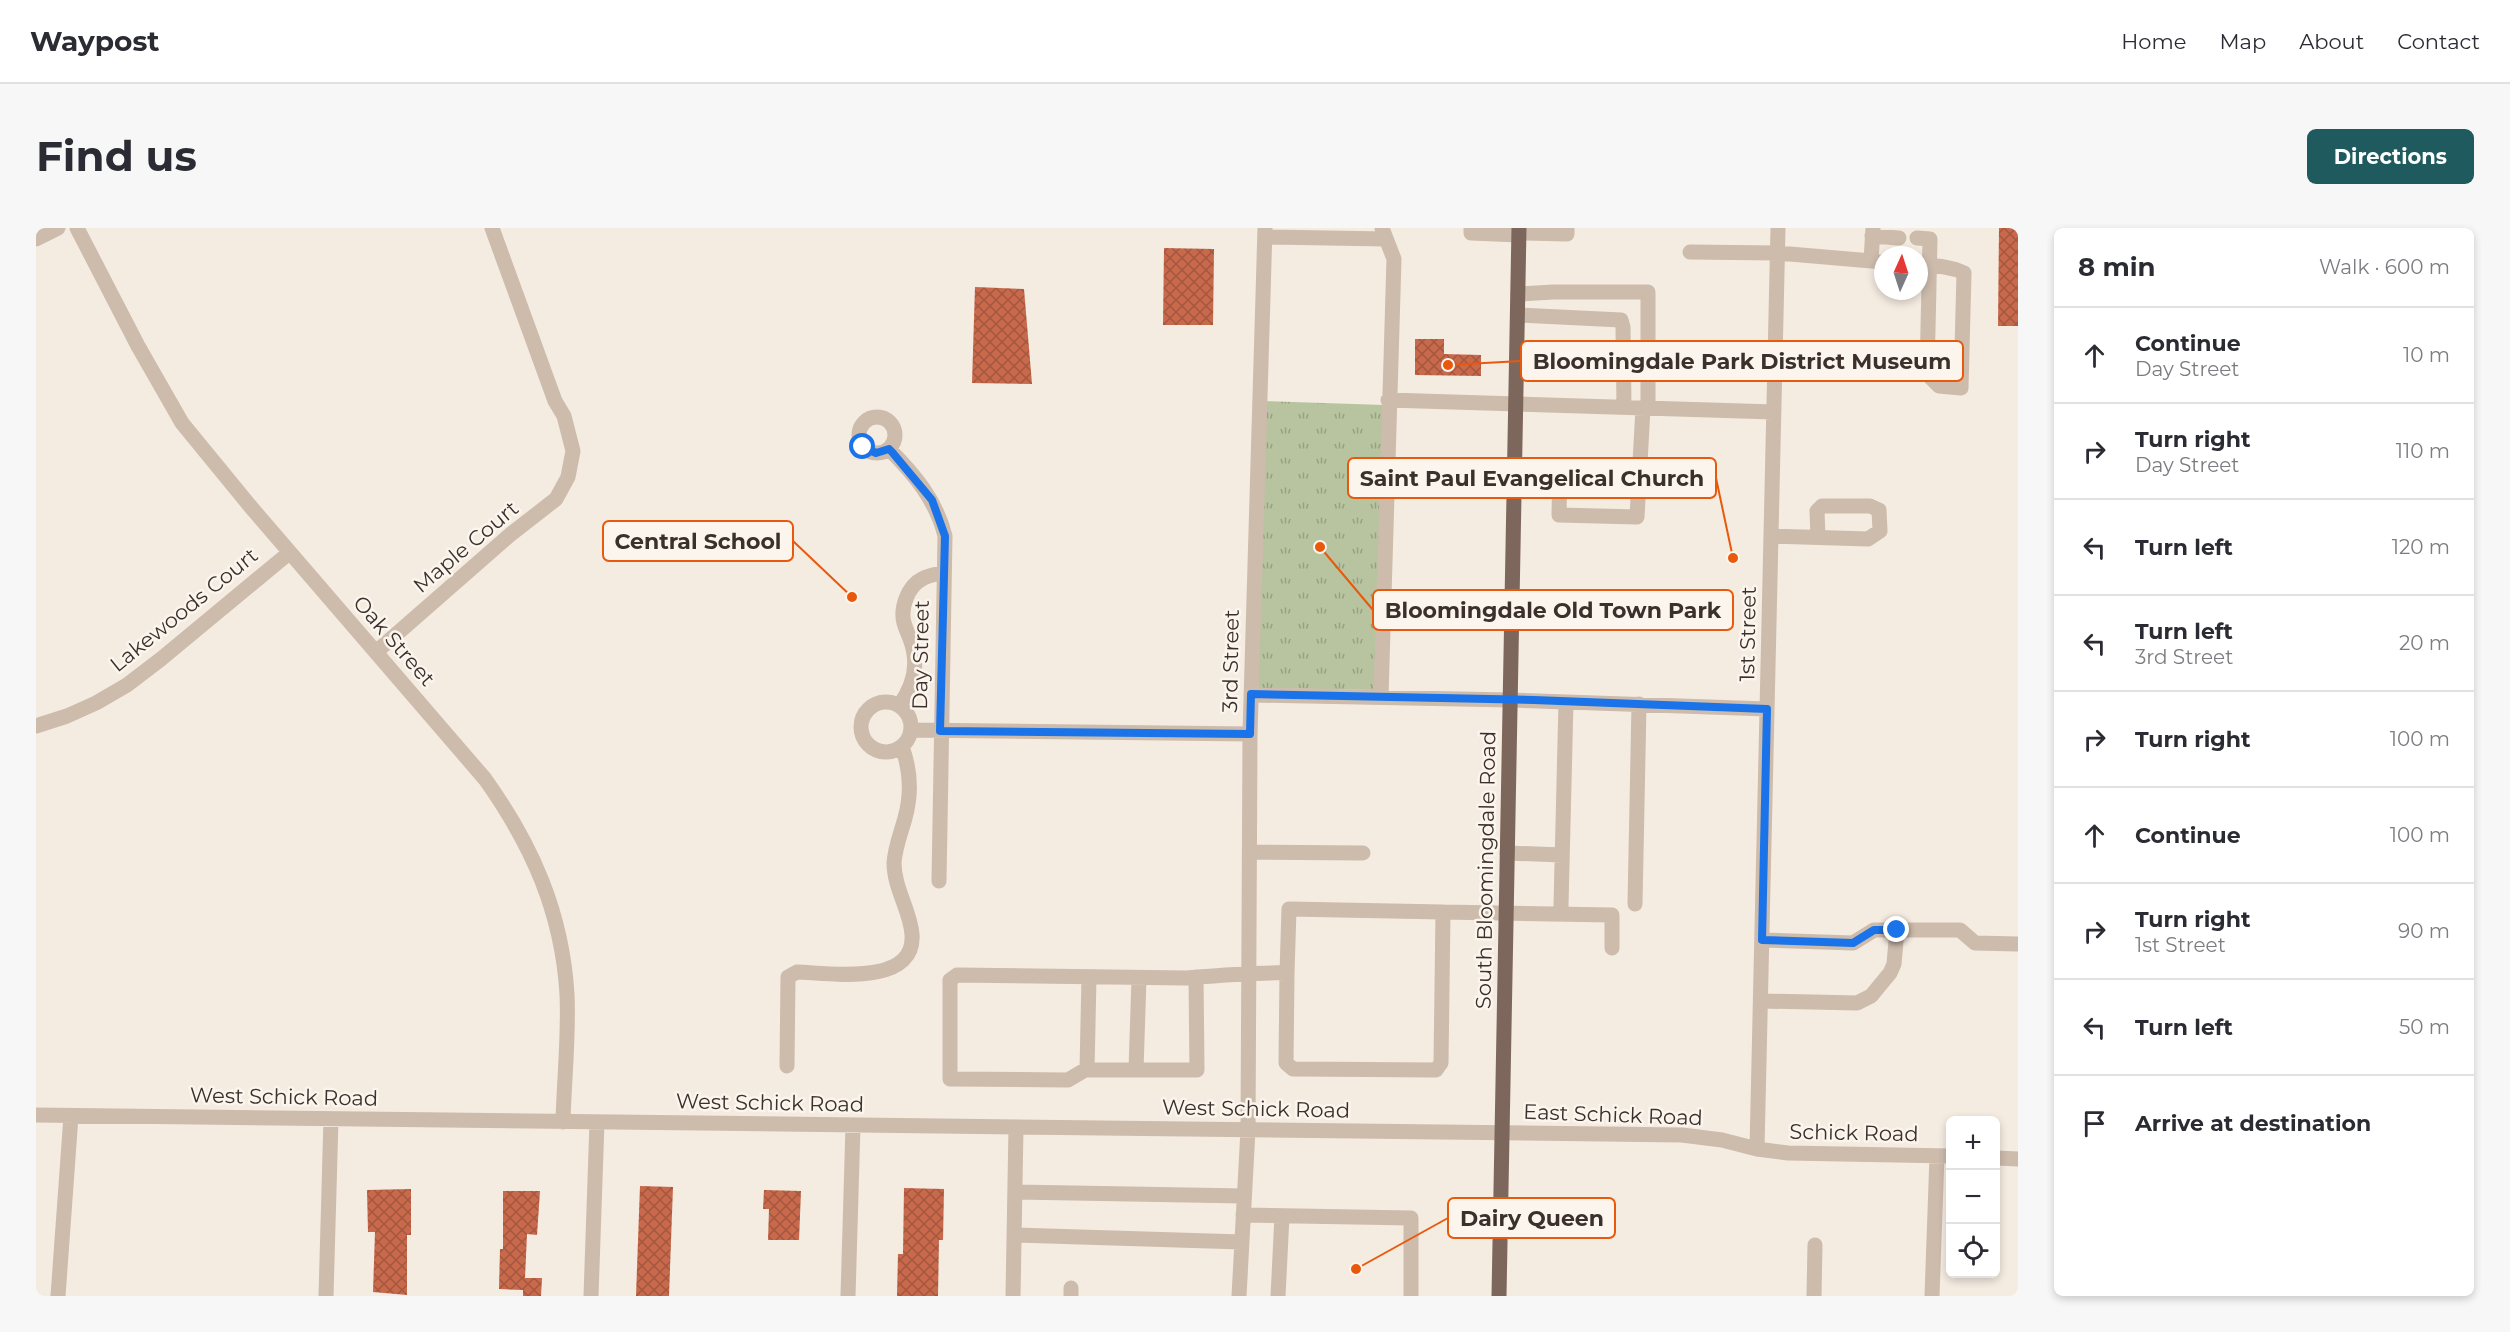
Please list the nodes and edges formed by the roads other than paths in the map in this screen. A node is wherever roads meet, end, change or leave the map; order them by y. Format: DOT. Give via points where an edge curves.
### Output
graph roads {
  1 [pos="58,228"];
  2 [pos="77,228"];
  3 [pos="492,228"];
  4 [pos="1471,228"];
  5 [pos="1567,228"];
  6 [pos="1778,228"];
  7 [pos="1265,232"];
  8 [pos="1519,232"];
  9 [pos="1872,232"];
  10 [pos="1384,234"];
  11 [pos="1899,238"];
  12 [pos="1917,238"];
  13 [pos="36,239"];
  14 [pos="1928,246"];
  15 [pos="1690,252"];
  16 [pos="1778,253"];
  17 [pos="1874,262"];
  18 [pos="1923,265"];
  19 [pos="1518,294"];
  20 [pos="1518,315"];
  21 [pos="1388,400"];
  22 [pos="1516,404"];
  23 [pos="1624,407"];
  24 [pos="1645,408"];
  25 [pos="1774,412"];
  26 [pos="889,449"];
  27 [pos="1640,470"];
  28 [pos="1771,536"];
  29 [pos="1818,537"];
  30 [pos="289,553"];
  31 [pos="944,573"];
  32 [pos="376,652"];
  33 [pos="1251,694"];
  34 [pos="1381,697"];
  35 [pos="1510,700"];
  36 [pos="1566,702"];
  37 [pos="1639,704"];
  38 [pos="899,706"];
  39 [pos="1767,709"];
  40 [pos="36,726"];
  41 [pos="911,730"];
  42 [pos="940,731"];
  43 [pos="1250,734"];
  44 [pos="902,747"];
  45 [pos="1250,852"];
  46 [pos="1363,853"];
  47 [pos="1507,854"];
  48 [pos="1562,855"];
  49 [pos="939,881"];
  50 [pos="1635,904"];
  51 [pos="1561,906"];
  52 [pos="1443,912"];
  53 [pos="1506,912"];
  54 [pos="1897,930"];
  55 [pos="1762,940"];
  56 [pos="2018,944"];
  57 [pos="1612,948"];
  58 [pos="1249,972"];
  59 [pos="1287,973"];
  60 [pos="1089,977"];
  61 [pos="1196,977"];
  62 [pos="1139,978"];
  63 [pos="1761,1001"];
  64 [pos="787,1066"];
  65 [pos="1087,1070"];
  66 [pos="1136,1070"];
  67 [pos="36,1115"];
  68 [pos="70,1116"];
  69 [pos="331,1119"];
  70 [pos="563,1122"];
  71 [pos="597,1122"];
  72 [pos="854,1126"];
  73 [pos="1016,1128"];
  74 [pos="1248,1130"];
  75 [pos="1503,1133"];
  76 [pos="1757,1149"];
  77 [pos="1944,1156"];
  78 [pos="2000,1158"];
  79 [pos="2018,1159"];
  80 [pos="1015,1192"];
  81 [pos="1244,1196"];
  82 [pos="1243,1215"];
  83 [pos="1282,1216"];
  84 [pos="1014,1236"];
  85 [pos="1242,1242"];
  86 [pos="1815,1245"];
  87 [pos="58,1296"];
  88 [pos="326,1296"];
  89 [pos="591,1296"];
  90 [pos="848,1296"];
  91 [pos="1013,1296"];
  92 [pos="1239,1296"];
  93 [pos="1278,1296"];
  94 [pos="1411,1296"];
  95 [pos="1499,1296"];
  96 [pos="1814,1296"];
  97 [pos="1932,1296"];
  1 -- 13 [label="street"];
  2 -- 30 [label="street, Oak Street" via="182,423"];
  3 -- 32 [label="street, Maple Court" via="555,401 564,416 573,452 568,477 556,499"];
  4 -- 8 [label="street" via="1471,233"];
  5 -- 8 [label="street" via="1567,234"];
  6 -- 16 [label="street, 1st Street"];
  7 -- 10 [label="street"];
  7 -- 33 [label="street, 3rd Street"];
  8 -- 19 [label="main road, South Bloomingdale Road"];
  9 -- 11 [label="street"];
  10 -- 21 [label="street" via="1395,259"];
  12 -- 14 [label="street" via="1930,239"];
  15 -- 16 [label="street"];
  16 -- 17 [label="street"];
  16 -- 25 [label="street, 1st Street"];
  18 -- 18 [label="street" via="1964,273 1961,388 1939,386 1927,374"];
  19 -- 20 [label="main road, South Bloomingdale Road"];
  19 -- 24 [label="street" via="1648,292"];
  20 -- 22 [label="main road, South Bloomingdale Road"];
  20 -- 23 [label="street" via="1621,320"];
  21 -- 22 [label="street"];
  21 -- 34 [label="street"];
  22 -- 23 [label="street"];
  22 -- 35 [label="main road, South Bloomingdale Road"];
  23 -- 24 [label="street"];
  24 -- 25 [label="street"];
  24 -- 27 [label="street"];
  25 -- 28 [label="street, 1st Street"];
  26 -- 31 [label="street, Day Street" via="932,500 940,516 945,536"];
  27 -- 27 [label="street" via="1637,517 1559,515 1560,467"];
  28 -- 29 [label="street"];
  28 -- 39 [label="street, 1st Street"];
  30 -- 32 [label="street, Oak Street"];
  30 -- 40 [label="street, Lakewoods Court" via="127,685 96,703"];
  31 -- 38 [label="street" via="922,578 910,589 905,601 903,620 915,654 909,692"];
  31 -- 42 [label="street, Day Street"];
  32 -- 70 [label="street, Oak Street" via="485,779 512,817 537,864 553,910 564,961 567,996"];
  33 -- 34 [label="street"];
  33 -- 43 [label="street, 3rd Street"];
  34 -- 35 [label="street"];
  35 -- 36 [label="street"];
  35 -- 47 [label="main road, South Bloomingdale Road"];
  36 -- 37 [label="street"];
  36 -- 48 [label="street"];
  37 -- 39 [label="street"];
  37 -- 50 [label="street"];
  38 -- 41 [label="street" via="910,719"];
  38 -- 44 [label="street" via="875,705 863,716 861,732 868,746 876,750 891,752"];
  39 -- 55 [label="street, 1st Street"];
  41 -- 42 [label="street"];
  41 -- 44 [label="street"];
  42 -- 43 [label="street"];
  42 -- 49 [label="street, Day Street"];
  43 -- 45 [label="street, 3rd Street"];
  44 -- 64 [label="street" via="909,767 910,793 894,864 912,935 909,951 896,966 877,974 797,972 789,977"];
  45 -- 46 [label="street"];
  45 -- 58 [label="street, 3rd Street"];
  47 -- 48 [label="street"];
  47 -- 53 [label="main road, South Bloomingdale Road"];
  48 -- 51 [label="street"];
  52 -- 53 [label="street"];
  52 -- 59 [label="street" via="1289,909"];
  52 -- 59 [label="street" via="1441,1063 1436,1070 1293,1069 1286,1063"];
  53 -- 57 [label="street" via="1612,915"];
  53 -- 75 [label="main road, South Bloomingdale Road"];
  54 -- 55 [label="street" via="1874,930 1853,943"];
  54 -- 56 [label="street" via="1960,930 1976,943"];
  54 -- 63 [label="street" via="1894,964 1871,996 1857,1003"];
  55 -- 63 [label="street, 1st Street"];
  58 -- 59 [label="street"];
  58 -- 61 [label="street"];
  58 -- 74 [label="street, 3rd Street"];
  60 -- 62 [label="street"];
  60 -- 65 [label="street"];
  60 -- 65 [label="street" via="957,975 950,980 951,1079 1068,1080"];
  61 -- 62 [label="street"];
  61 -- 66 [label="street" via="1197,1070"];
  62 -- 66 [label="street"];
  63 -- 76 [label="street, 1st Street"];
  65 -- 66 [label="street"];
  67 -- 68 [label="street, West Schick Road"];
  68 -- 69 [label="street, West Schick Road"];
  68 -- 87 [label="street"];
  69 -- 70 [label="street, West Schick Road"];
  69 -- 88 [label="street"];
  70 -- 71 [label="street, West Schick Road"];
  71 -- 72 [label="street, West Schick Road"];
  71 -- 89 [label="street"];
  72 -- 73 [label="street, West Schick Road"];
  72 -- 90 [label="street"];
  73 -- 74 [label="street, West Schick Road"];
  73 -- 80 [label="street"];
  74 -- 75 [label="street, West Schick Road"];
  74 -- 81 [label="street, 3rd Street"];
  75 -- 76 [label="street, East Schick Road" via="1682,1135"];
  75 -- 95 [label="main road, South Bloomingdale Road"];
  76 -- 77 [label="street, Schick Road" via="1820,1155"];
  77 -- 97 [label="street"];
  78 -- 79 [label="street"];
  80 -- 81 [label="street"];
  80 -- 84 [label="street"];
  81 -- 82 [label="street, 3rd Street"];
  82 -- 83 [label="street"];
  82 -- 85 [label="street, 3rd Street"];
  83 -- 93 [label="street"];
  83 -- 94 [label="street" via="1411,1218"];
  84 -- 85 [label="street"];
  84 -- 91 [label="street"];
  85 -- 92 [label="street, 3rd Street"];
  86 -- 96 [label="street"];
}
